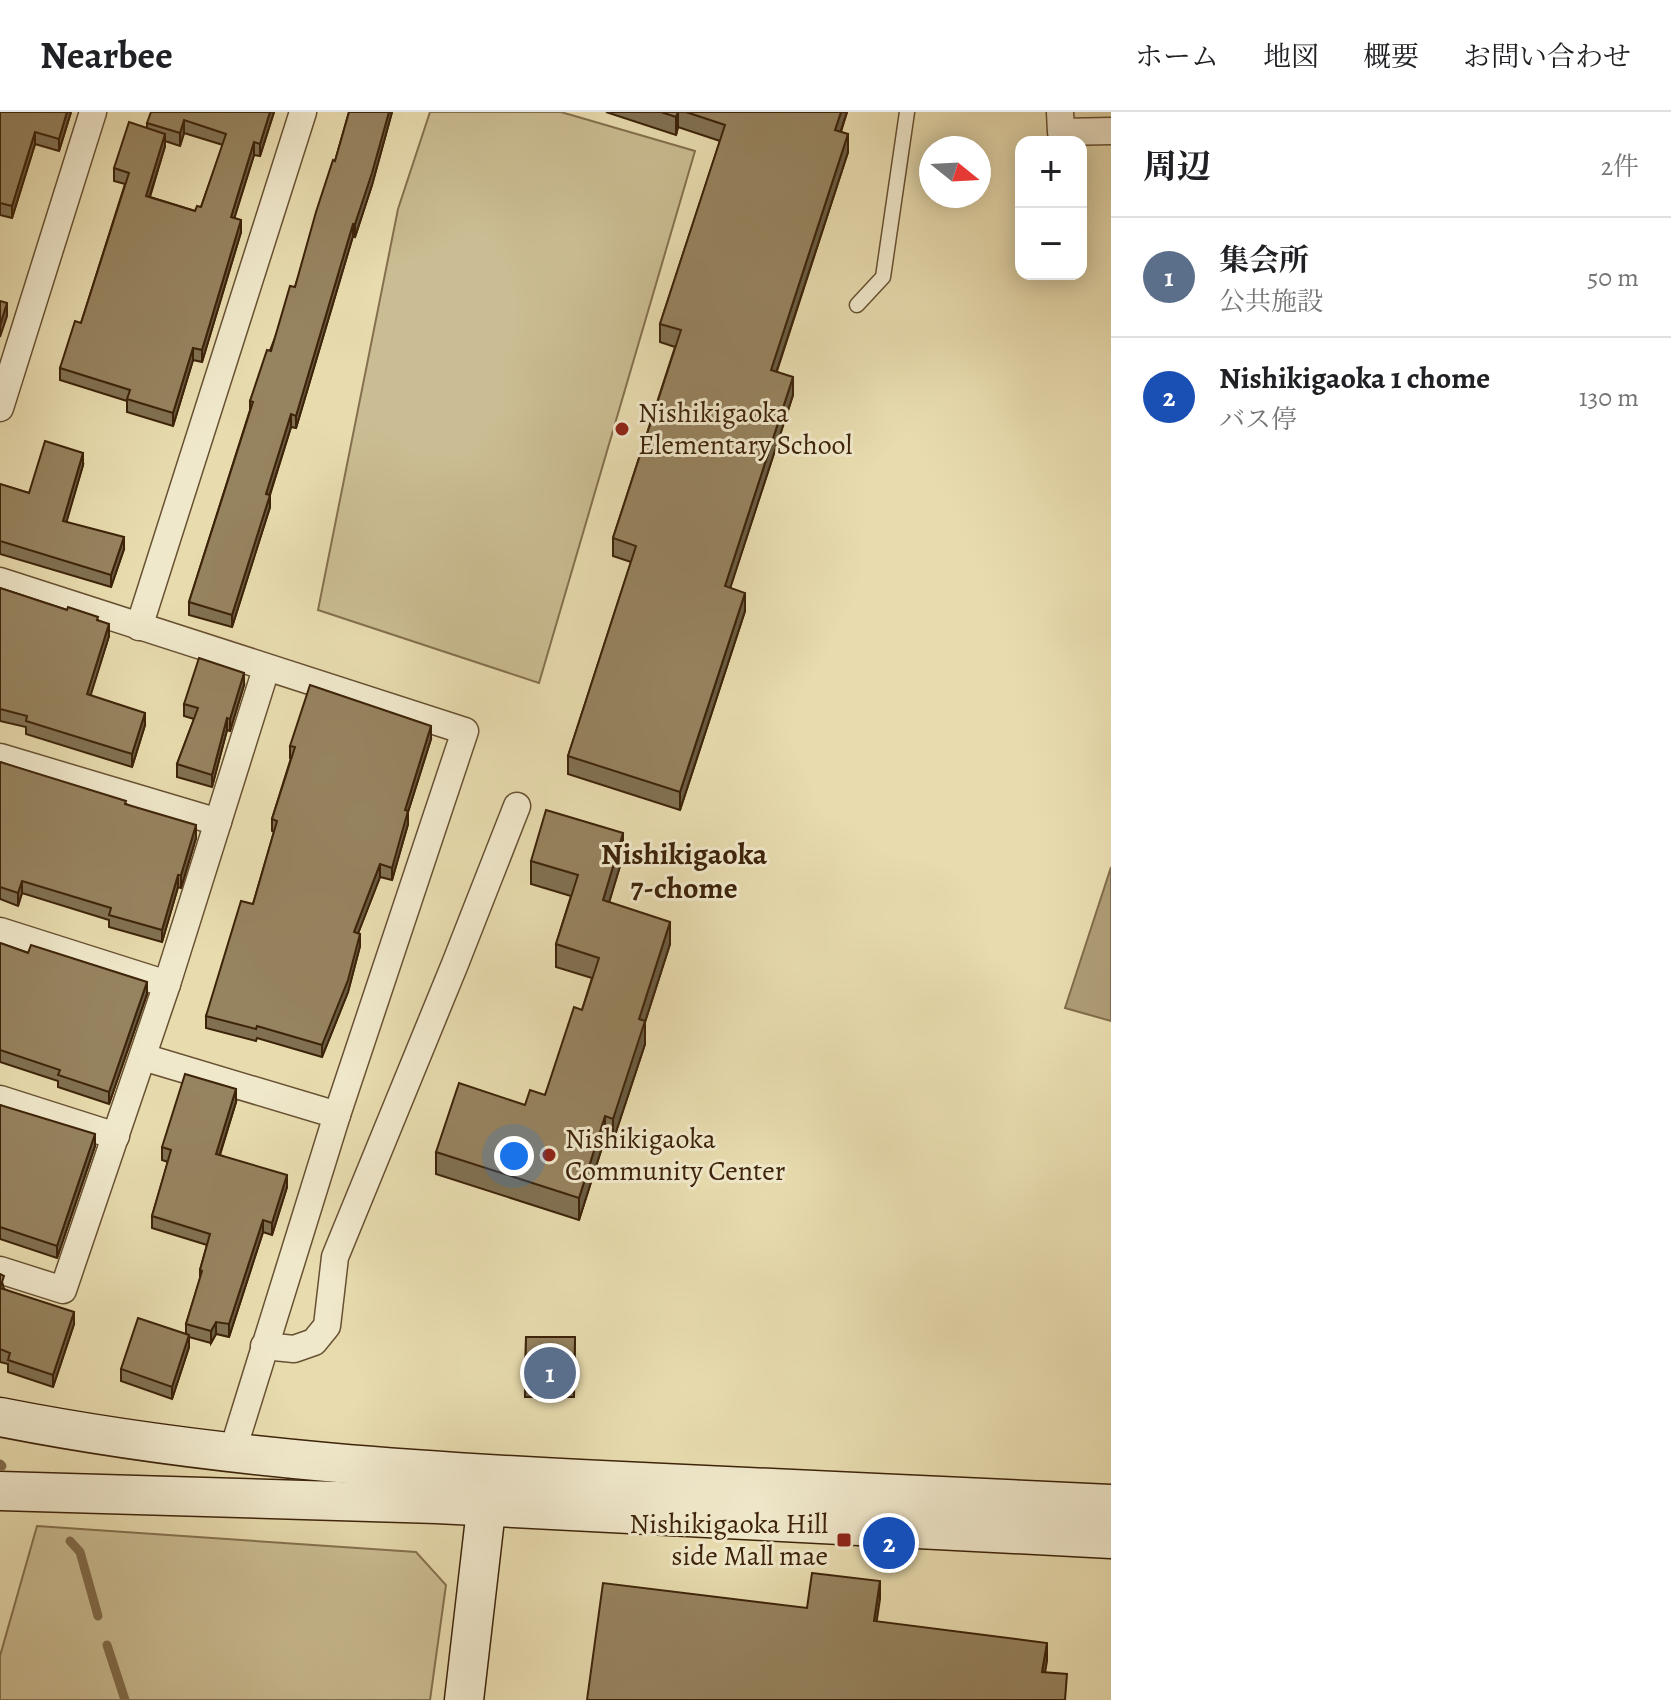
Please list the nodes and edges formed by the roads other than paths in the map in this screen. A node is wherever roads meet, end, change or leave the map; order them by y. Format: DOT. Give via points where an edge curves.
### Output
graph roads {
  1 [pos="93,112"];
  2 [pos="303,112"];
  3 [pos="907,112"];
  4 [pos="1060,112"];
  5 [pos="1111,131"];
  6 [pos="857,305"];
  7 [pos="0,408"];
  8 [pos="0,581"];
  9 [pos="139,627"];
  10 [pos="266,669"];
  11 [pos="0,757"];
  12 [pos="517,806"];
  13 [pos="218,822"];
  14 [pos="0,931"];
  15 [pos="167,984"];
  16 [pos="143,1057"];
  17 [pos="0,1099"];
  18 [pos="337,1115"];
  19 [pos="116,1136"];
  20 [pos="0,1270"];
  21 [pos="264,1346"];
  22 [pos="0,1417"];
  23 [pos="232,1453"];
  24 [pos="0,1491"];
  25 [pos="489,1491"];
  26 [pos="1111,1504"];
  27 [pos="1111,1539"];
  28 [pos="464,1700"];
  1 -- 7 [label="street"];
  2 -- 9 [label="street"];
  3 -- 6 [label="lane" via="883,277"];
  4 -- 5 [label="street" via="1061,132"];
  8 -- 9 [label="street"];
  9 -- 10 [label="street"];
  10 -- 13 [label="street"];
  10 -- 18 [label="street" via="465,731"];
  11 -- 13 [label="street"];
  12 -- 21 [label="street" via="335,1257 327,1326 314,1342 294,1349"];
  13 -- 15 [label="street"];
  14 -- 15 [label="street"];
  15 -- 16 [label="street"];
  16 -- 18 [label="street"];
  16 -- 19 [label="street"];
  17 -- 19 [label="street"];
  18 -- 21 [label="street"];
  19 -- 20 [label="street" via="63,1290"];
  21 -- 23 [label="street"];
  22 -- 23 [label="street"];
  23 -- 25 [label="street"];
  24 -- 25 [label="street"];
  25 -- 26 [label="street"];
  25 -- 27 [label="street"];
  25 -- 28 [label="street"];
}
